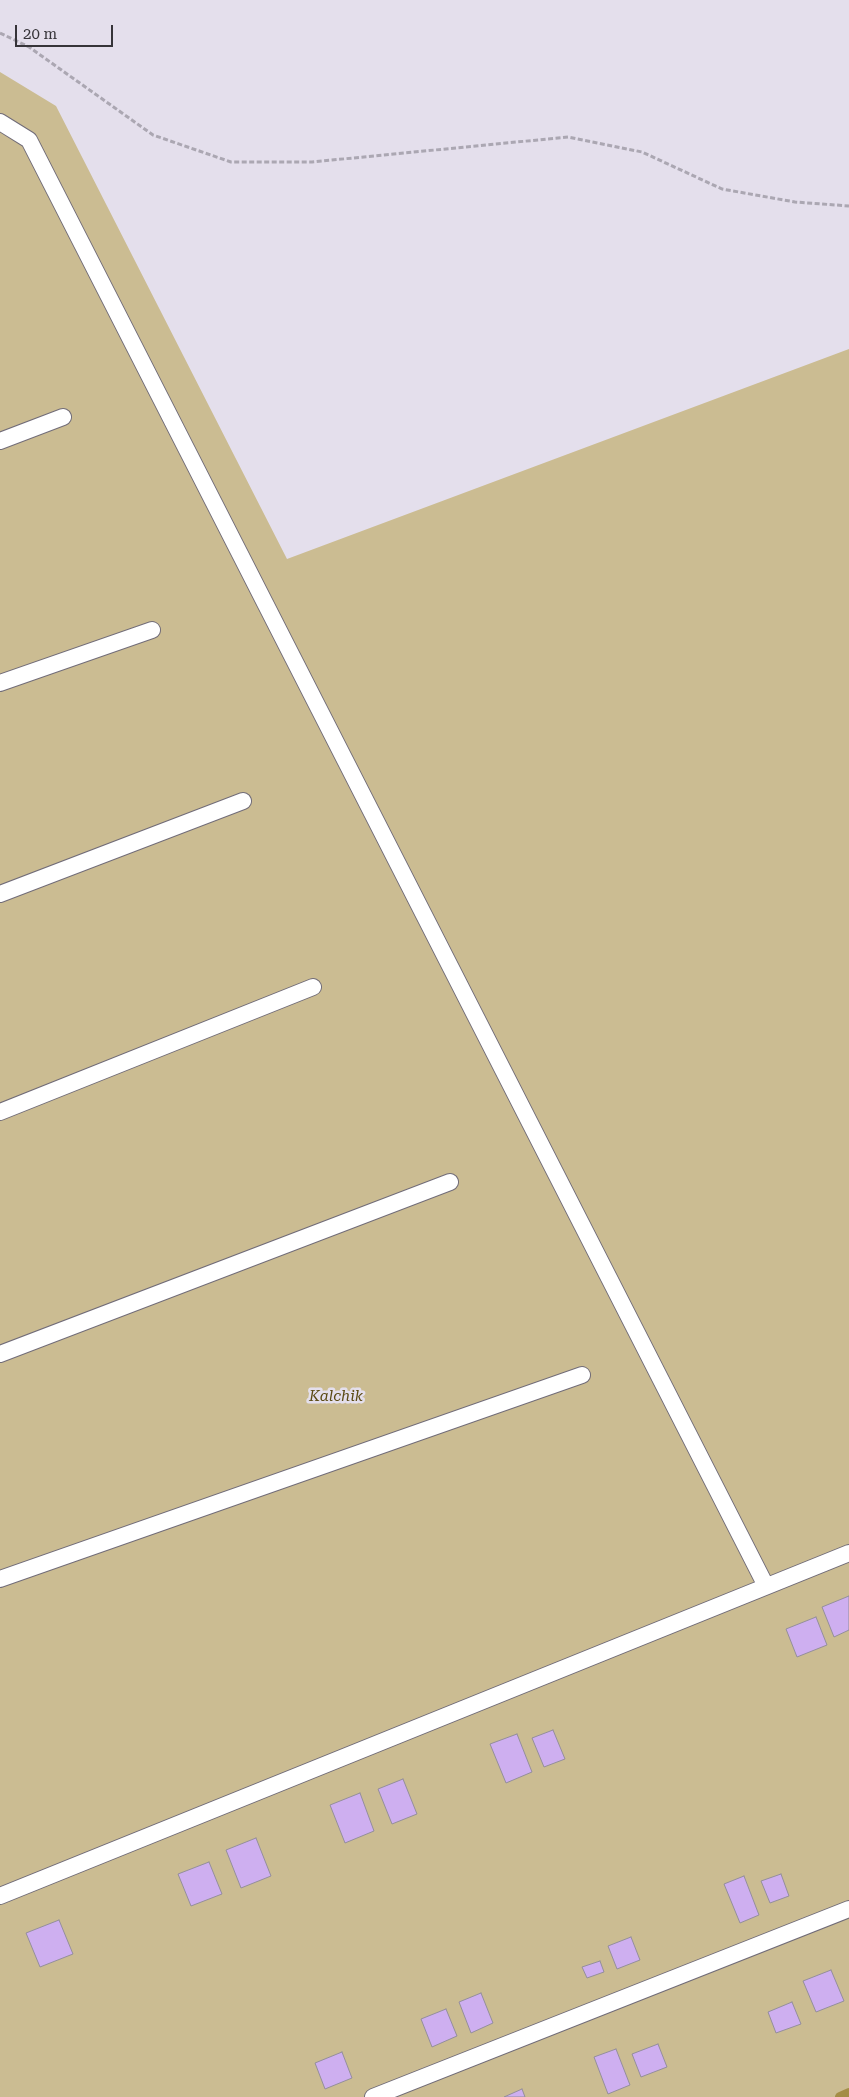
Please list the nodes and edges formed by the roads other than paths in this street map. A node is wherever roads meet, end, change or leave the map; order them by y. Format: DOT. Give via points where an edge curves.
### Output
graph roads {
  1 [pos="0,122"];
  2 [pos="64,417"];
  3 [pos="0,440"];
  4 [pos="152,630"];
  5 [pos="0,683"];
  6 [pos="243,801"];
  7 [pos="0,894"];
  8 [pos="313,987"];
  9 [pos="0,1112"];
  10 [pos="450,1182"];
  11 [pos="0,1354"];
  12 [pos="582,1375"];
  13 [pos="849,1552"];
  14 [pos="0,1579"];
  15 [pos="766,1586"];
  16 [pos="0,1896"];
  17 [pos="849,1909"];
  18 [pos="373,2097"];
  1 -- 15 [label="lane" via="29,140"];
  2 -- 3 [label="lane"];
  4 -- 5 [label="lane"];
  6 -- 7 [label="lane"];
  8 -- 9 [label="lane"];
  10 -- 11 [label="lane"];
  12 -- 14 [label="lane"];
  13 -- 15 [label="lane"];
  15 -- 16 [label="lane"];
  17 -- 18 [label="lane"];
}
